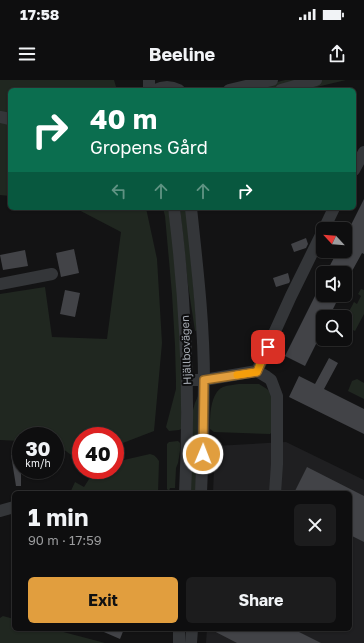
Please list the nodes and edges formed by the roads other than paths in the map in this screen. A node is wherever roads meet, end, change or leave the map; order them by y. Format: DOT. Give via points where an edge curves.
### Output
graph roads {
  1 [pos="272,80"];
  2 [pos="316,80"];
  3 [pos="173,86"];
  4 [pos="161,88"];
  5 [pos="238,88"];
  6 [pos="288,88"];
  7 [pos="364,152"];
  8 [pos="356,166"];
  9 [pos="174,210"];
  10 [pos="191,210"];
  11 [pos="333,210"];
  12 [pos="327,222"];
  13 [pos="316,244"];
  14 [pos="52,274"];
  15 [pos="0,284"];
  16 [pos="257,372"];
  17 [pos="187,380"];
  18 [pos="204,380"];
  19 [pos="185,491"];
  20 [pos="201,491"];
  21 [pos="275,491"];
  22 [pos="12,508"];
  23 [pos="0,511"];
  24 [pos="178,631"];
  25 [pos="192,631"];
  26 [pos="179,643"];
  27 [pos="191,643"];
  1 -- 5 [label="street"];
  2 -- 6 [label="street"];
  3 -- 4 [label="street"];
  7 -- 8 [label="street"];
  9 -- 17 [label="street, Hjällbovägen" via="186,325"];
  10 -- 18 [label="street, Hjällbovägen"];
  11 -- 12 [label="street"];
  13 -- 16 [label="street"];
  14 -- 15 [label="street"];
  16 -- 18 [label="street"];
  16 -- 21 [label="street" via="271,380 277,396"];
  17 -- 18 [label="street"];
  17 -- 19 [label="street, Hjällbovägen"];
  18 -- 20 [label="street, Hjällbovägen"];
  22 -- 23 [label="street"];
  24 -- 26 [label="street"];
  25 -- 27 [label="street"];
}
